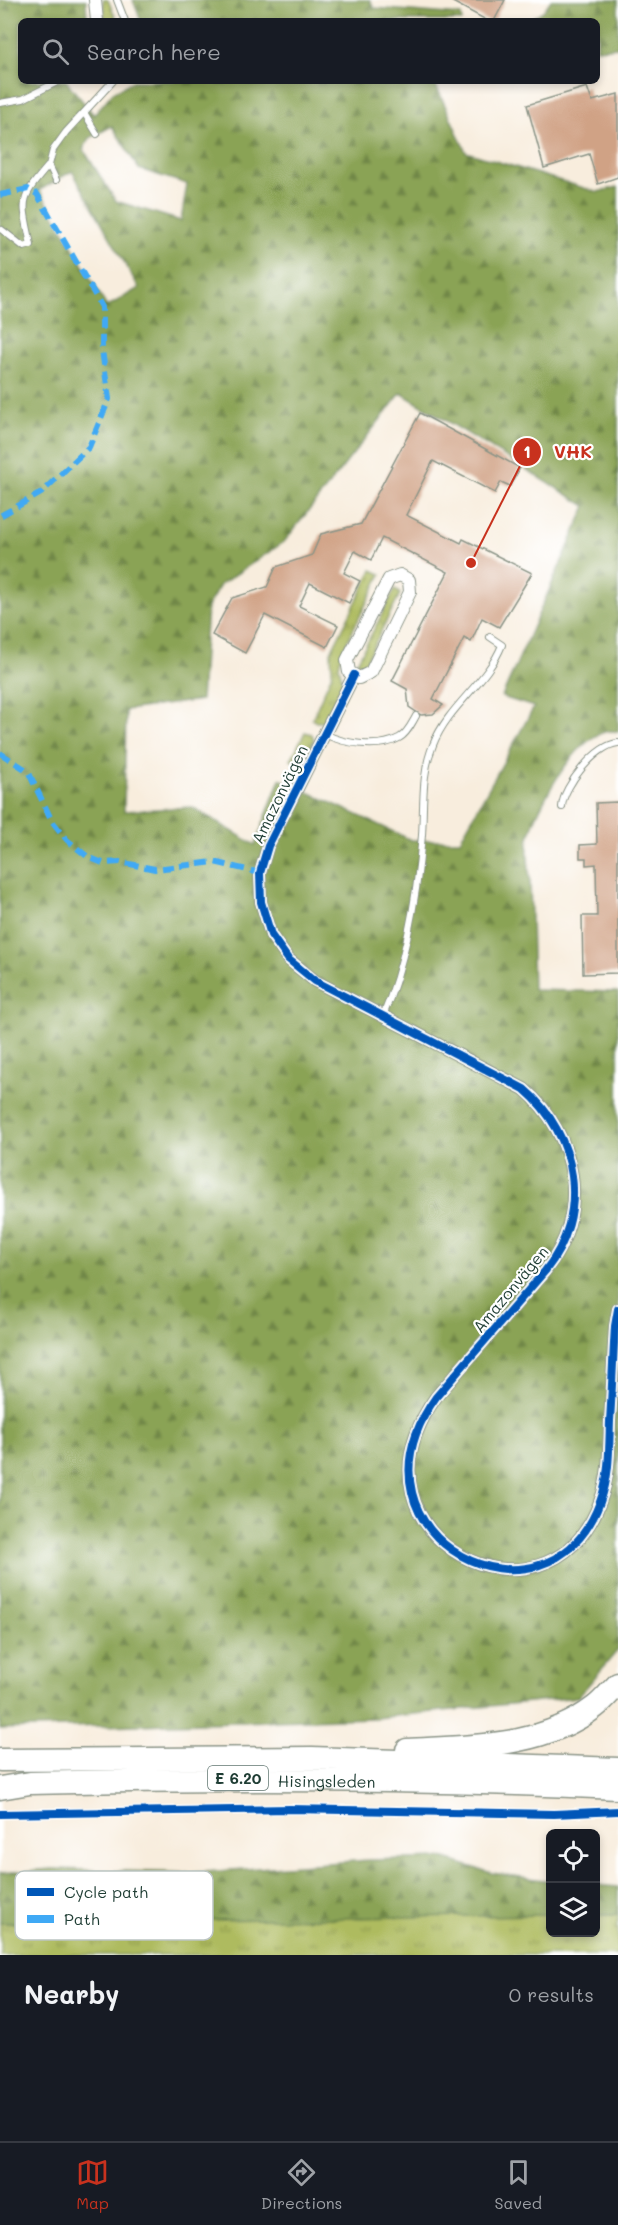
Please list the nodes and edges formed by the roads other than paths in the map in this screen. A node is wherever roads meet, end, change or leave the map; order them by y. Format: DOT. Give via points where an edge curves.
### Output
graph roads {
  1 [pos="95,0"];
  2 [pos="117,0"];
  3 [pos="97,18"];
  4 [pos="124,18"];
  5 [pos="52,84"];
  6 [pos="108,84"];
  7 [pos="0,103"];
  8 [pos="85,114"];
  9 [pos="97,134"];
  10 [pos="49,165"];
  11 [pos="56,180"];
  12 [pos="2,230"];
  13 [pos="490,637"];
  14 [pos="354,675"];
  15 [pos="416,716"];
  16 [pos="324,734"];
  17 [pos="618,744"];
  18 [pos="562,807"];
  19 [pos="383,1017"];
  20 [pos="618,1309"];
  21 [pos="618,1684"];
  22 [pos="0,1760"];
  23 [pos="352,1761"];
  24 [pos="618,1769"];
  25 [pos="0,1781"];
  26 [pos="30,1783"];
  27 [pos="0,1788"];
  28 [pos="618,1788"];
  1 -- 3 [label="street"];
  2 -- 4 [label="lane"];
  5 -- 7 [label="lane" via="22,99"];
  6 -- 8 [label="lane"];
  8 -- 9 [label="lane"];
  8 -- 10 [label="lane" via="60,141"];
  10 -- 11 [label="lane"];
  10 -- 12 [label="lane" via="24,198 31,245 24,247"];
  13 -- 19 [label="lane" via="502,645 495,663 454,711 433,744 424,775 422,836 410,928 403,964"];
  14 -- 14 [label="street" via="359,678 371,672 410,592 409,580 400,575 389,579 347,660 349,672"];
  14 -- 16 [label="street, Amazonvägen"];
  15 -- 16 [label="lane" via="400,738 383,742 346,742"];
  16 -- 19 [label="street, Amazonvägen" via="263,858 262,910 274,941 293,965 329,990"];
  17 -- 18 [label="lane" via="596,752 562,795"];
  19 -- 20 [label="street, Amazonvägen" via="524,1089 556,1127 573,1176 572,1213 556,1257 436,1397 416,1438 411,1477 417,1506 433,1535 457,1555 493,1568 526,1568 562,1553 591,1521 608,1469"];
  21 -- 23 [label="highway" via="595,1707 553,1731 485,1745 365,1752"];
  22 -- 23 [label="highway, Hisingsleden / E 6.20"];
  23 -- 24 [label="highway, Hisingsleden / E 6.20"];
  25 -- 26 [label="highway"];
  26 -- 27 [label="highway, Hisingsleden / E 6.20"];
  26 -- 28 [label="highway, Hisingsleden / E 6.20" via="329,1778"];
}
